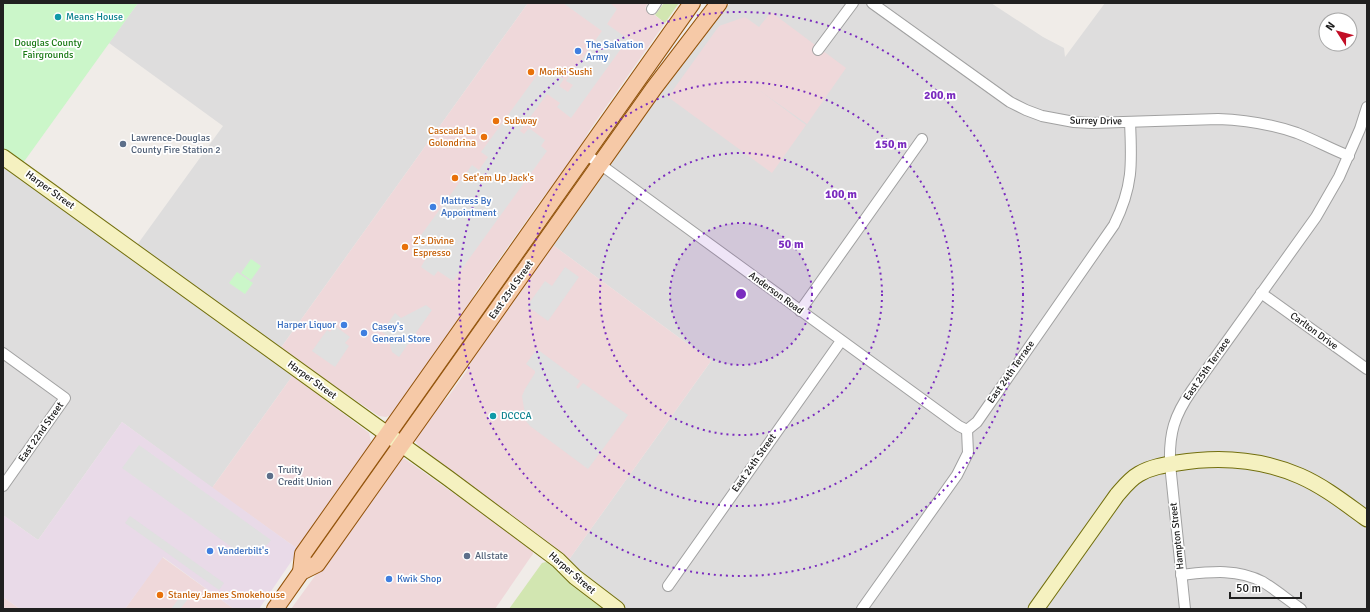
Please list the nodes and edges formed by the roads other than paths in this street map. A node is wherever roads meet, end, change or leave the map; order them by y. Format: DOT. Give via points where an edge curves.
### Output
graph roads {
  1 [pos="692,3"];
  2 [pos="719,3"];
  3 [pos="853,3"];
  4 [pos="872,3"];
  5 [pos="818,50"];
  6 [pos="1367,107"];
  7 [pos="1130,122"];
  8 [pos="922,139"];
  9 [pos="586,154"];
  10 [pos="1348,156"];
  11 [pos="3,157"];
  12 [pos="600,164"];
  13 [pos="1261,293"];
  14 [pos="800,311"];
  15 [pos="840,341"];
  16 [pos="3,353"];
  17 [pos="1367,369"];
  18 [pos="968,430"];
  19 [pos="387,434"];
  20 [pos="402,445"];
  21 [pos="1170,464"];
  22 [pos="3,486"];
  23 [pos="1367,519"];
  24 [pos="301,572"];
  25 [pos="1181,575"];
  26 [pos="668,586"];
  27 [pos="275,609"];
  28 [pos="617,609"];
  29 [pos="862,609"];
  30 [pos="1036,609"];
  31 [pos="1185,609"];
  32 [pos="1301,609"];
  1 -- 9 [label="main road, East 23rd Street"];
  2 -- 12 [label="main road, East 23rd Street"];
  3 -- 5 [label="street"];
  4 -- 7 [label="street, Surrey Drive" via="998,94 1026,110 1074,122"];
  6 -- 10 [label="street, East 25th Terrace"];
  7 -- 10 [label="street, Surrey Drive" via="1218,119 1250,121 1297,134"];
  7 -- 18 [label="street, East 24th Terrace" via="1130,176 1127,195 1114,225"];
  8 -- 14 [label="street"];
  9 -- 12 [label="street, Anderson Road"];
  9 -- 19 [label="main road, East 23rd Street"];
  10 -- 13 [label="street, East 25th Terrace" via="1316,217"];
  11 -- 19 [label="street, Harper Street"];
  12 -- 14 [label="street, Anderson Road"];
  12 -- 20 [label="main road, East 23rd Street"];
  13 -- 17 [label="street, Carlton Drive"];
  13 -- 21 [label="street, East 25th Terrace" via="1182,405 1171,434"];
  14 -- 15 [label="street, Anderson Road"];
  15 -- 18 [label="street, Anderson Road"];
  15 -- 26 [label="street, East 24th Street"];
  16 -- 22 [label="street, East 22nd Street" via="65,398"];
  18 -- 29 [label="street" via="968,453 957,475"];
  19 -- 20 [label="street, Harper Street"];
  19 -- 24 [label="main road, East 23rd Street" via="303,554"];
  20 -- 24 [label="main road, East 23rd Street" via="317,564"];
  20 -- 28 [label="street, Harper Street" via="558,560 575,577"];
  21 -- 23 [label="street" via="1220,459 1274,467 1314,483"];
  21 -- 25 [label="street, Hampton Street"];
  21 -- 30 [label="street" via="1149,469 1128,482"];
  24 -- 27 [label="main road, East 23rd Street"];
  25 -- 31 [label="street, Hampton Street"];
  25 -- 32 [label="street" via="1221,572 1250,576"];
}
